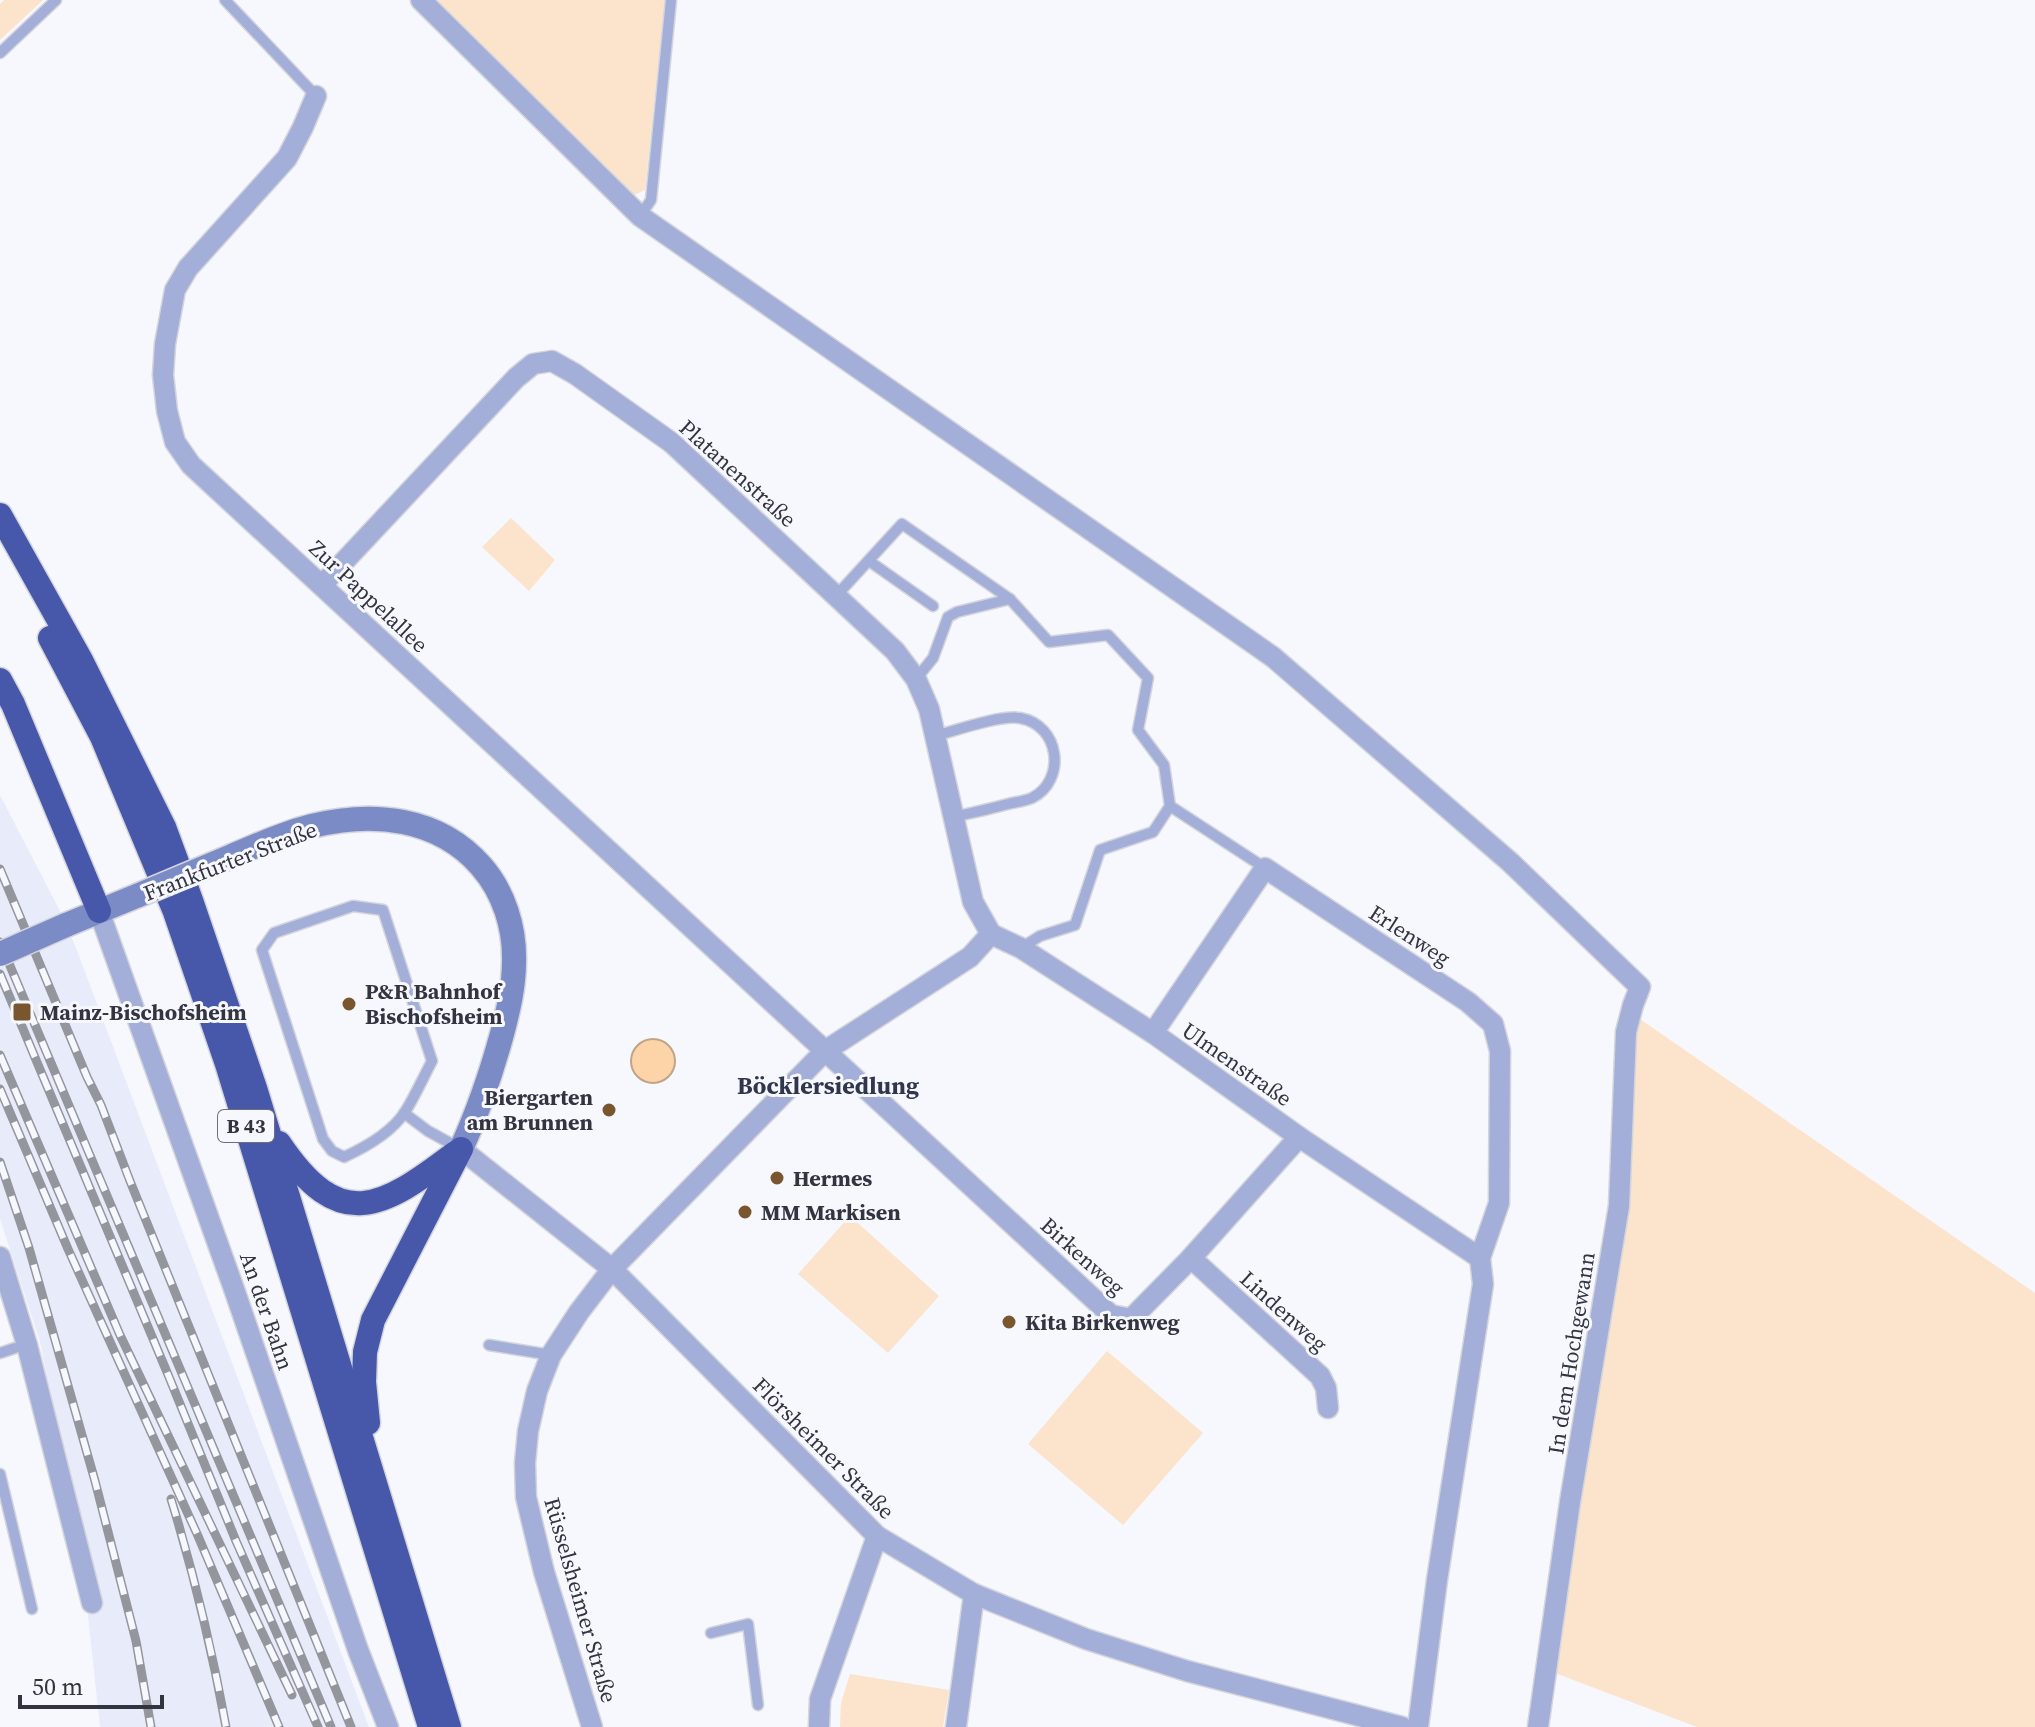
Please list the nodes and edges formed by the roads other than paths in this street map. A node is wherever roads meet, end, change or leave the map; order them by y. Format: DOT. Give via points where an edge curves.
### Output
graph roads {
  1 [pos="56,0"];
  2 [pos="225,0"];
  3 [pos="421,0"];
  4 [pos="671,0"];
  5 [pos="0,53"];
  6 [pos="316,96"];
  7 [pos="640,216"];
  8 [pos="0,515"];
  9 [pos="0,549"];
  10 [pos="869,561"];
  11 [pos="322,585"];
  12 [pos="836,596"];
  13 [pos="1010,599"];
  14 [pos="933,606"];
  15 [pos="916,679"];
  16 [pos="0,680"];
  17 [pos="935,736"];
  18 [pos="1170,806"];
  19 [pos="953,817"];
  20 [pos="1265,868"];
  21 [pos="99,911"];
  22 [pos="991,934"];
  23 [pos="1021,948"];
  24 [pos="0,954"];
  25 [pos="1153,1033"];
  26 [pos="825,1051"];
  27 [pos="255,1088"];
  28 [pos="404,1113"];
  29 [pos="1299,1137"];
  30 [pos="461,1149"];
  31 [pos="0,1257"];
  32 [pos="1191,1258"];
  33 [pos="1480,1258"];
  34 [pos="612,1269"];
  35 [pos="489,1345"];
  36 [pos="15,1348"];
  37 [pos="0,1353"];
  38 [pos="551,1355"];
  39 [pos="1328,1408"];
  40 [pos="0,1474"];
  41 [pos="374,1477"];
  42 [pos="877,1536"];
  43 [pos="974,1594"];
  44 [pos="92,1603"];
  45 [pos="32,1609"];
  46 [pos="711,1633"];
  47 [pos="758,1705"];
  48 [pos="388,1727"];
  49 [pos="430,1727"];
  50 [pos="449,1727"];
  51 [pos="592,1727"];
  52 [pos="819,1727"];
  53 [pos="956,1727"];
  54 [pos="1402,1727"];
  55 [pos="1418,1727"];
  56 [pos="1538,1727"];
  1 -- 5 [label="lane"];
  2 -- 6 [label="lane"];
  3 -- 7 [label="street"];
  4 -- 7 [label="lane" via="651,200"];
  6 -- 11 [label="street, Zur Pappelallee" via="287,158 188,268 175,290 163,375 175,442 191,465"];
  7 -- 56 [label="street, In dem Hochgewann" via="1273,657 1510,862 1640,987 1626,1032 1619,1206"];
  8 -- 27 [label="highway, B 43" via="81,660 164,827"];
  9 -- 49 [label="highway, B 43" via="102,737 175,912 227,1064"];
  10 -- 12 [label="lane"];
  10 -- 13 [label="lane" via="902,524"];
  10 -- 14 [label="lane"];
  11 -- 12 [label="street, Platanenstraße" via="516,378 533,364 552,361 672,443"];
  11 -- 26 [label="street, Zur Pappelallee"];
  12 -- 15 [label="street, Platanenstraße" via="895,651"];
  13 -- 15 [label="lane" via="948,617 933,658"];
  13 -- 18 [label="lane" via="1049,642 1108,635 1148,678 1138,730 1164,765"];
  15 -- 17 [label="street, Platanenstraße"];
  16 -- 21 [label="highway"];
  17 -- 19 [label="street, Platanenstraße"];
  17 -- 19 [label="lane" via="1024,719 1037,725 1055,749 1052,779 1043,791 1030,799"];
  18 -- 20 [label="lane"];
  18 -- 23 [label="lane" via="1153,832 1100,850 1075,925"];
  19 -- 22 [label="street, Platanenstraße" via="973,902"];
  20 -- 25 [label="street"];
  20 -- 33 [label="street, Erlenweg" via="1468,1002 1493,1024 1500,1051 1499,1203"];
  21 -- 24 [label="street, Frankfurter Straße, bridge"];
  21 -- 30 [label="street, Frankfurter Straße, bridge" via="312,826 401,820 433,830 462,848 496,887 509,918 515,962 490,1077"];
  21 -- 48 [label="street, An der Bahn"];
  22 -- 23 [label="street, Ulmenstraße"];
  22 -- 26 [label="street" via="970,957"];
  23 -- 25 [label="street, Ulmenstraße"];
  25 -- 29 [label="street, Ulmenstraße"];
  26 -- 32 [label="street, Birkenweg" via="1111,1315 1131,1319"];
  26 -- 34 [label="street"];
  27 -- 30 [label="highway" via="298,1170 335,1199 381,1200"];
  27 -- 41 [label="highway, B 43"];
  28 -- 28 [label="lane" via="432,1061 383,910 353,906 274,933 262,950 323,1139 344,1157 367,1146"];
  28 -- 30 [label="lane"];
  29 -- 32 [label="street, Birkenweg"];
  29 -- 33 [label="street, Ulmenstraße"];
  30 -- 34 [label="street, Flörsheimer Straße"];
  30 -- 41 [label="highway" via="373,1320 364,1382"];
  31 -- 44 [label="street"];
  32 -- 39 [label="street, Lindenweg" via="1320,1376"];
  33 -- 55 [label="street" via="1483,1284"];
  34 -- 38 [label="street, Rüsselsheimer Straße"];
  34 -- 42 [label="street, Flörsheimer Straße"];
  35 -- 38 [label="lane"];
  36 -- 37 [label="lane"];
  38 -- 51 [label="street, Rüsselsheimer Straße" via="528,1431 526,1497"];
  40 -- 45 [label="lane"];
  41 -- 50 [label="highway, B 43"];
  42 -- 43 [label="street, Flörsheimer Straße"];
  42 -- 52 [label="street" via="820,1699"];
  43 -- 53 [label="street"];
  43 -- 54 [label="street, Flörsheimer Straße" via="1086,1639 1187,1671"];
  46 -- 47 [label="lane" via="748,1624"];
}
